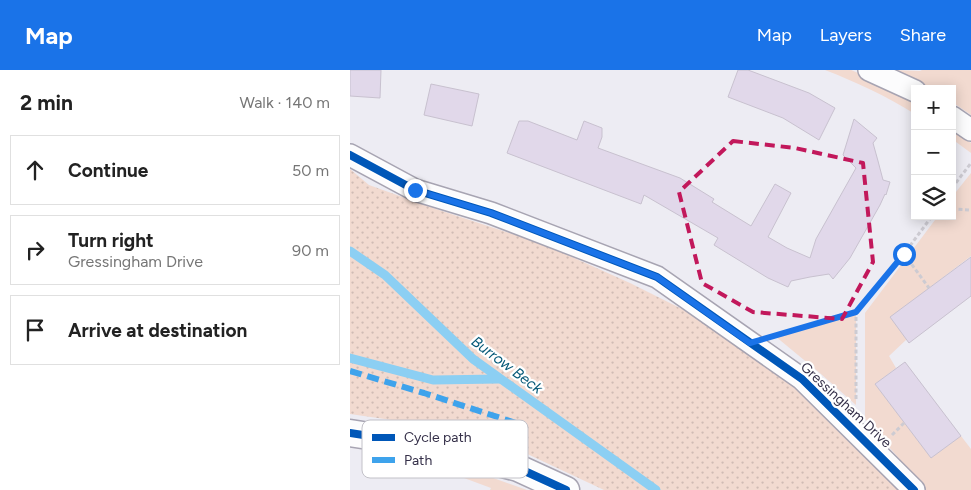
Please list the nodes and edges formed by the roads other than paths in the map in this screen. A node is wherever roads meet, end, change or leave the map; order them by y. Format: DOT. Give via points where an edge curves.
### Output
graph roads {
  1 [pos="868,70"];
  2 [pos="911,89"];
  3 [pos="956,120"];
  4 [pos="971,130"];
  5 [pos="350,155"];
  6 [pos="528,473"];
  7 [pos="566,490"];
  8 [pos="914,490"];
  1 -- 2 [label="street"];
  3 -- 4 [label="street"];
  5 -- 8 [label="street, Gressingham Drive" via="415,190 491,213 657,277 802,379"];
  6 -- 7 [label="street"];
}
